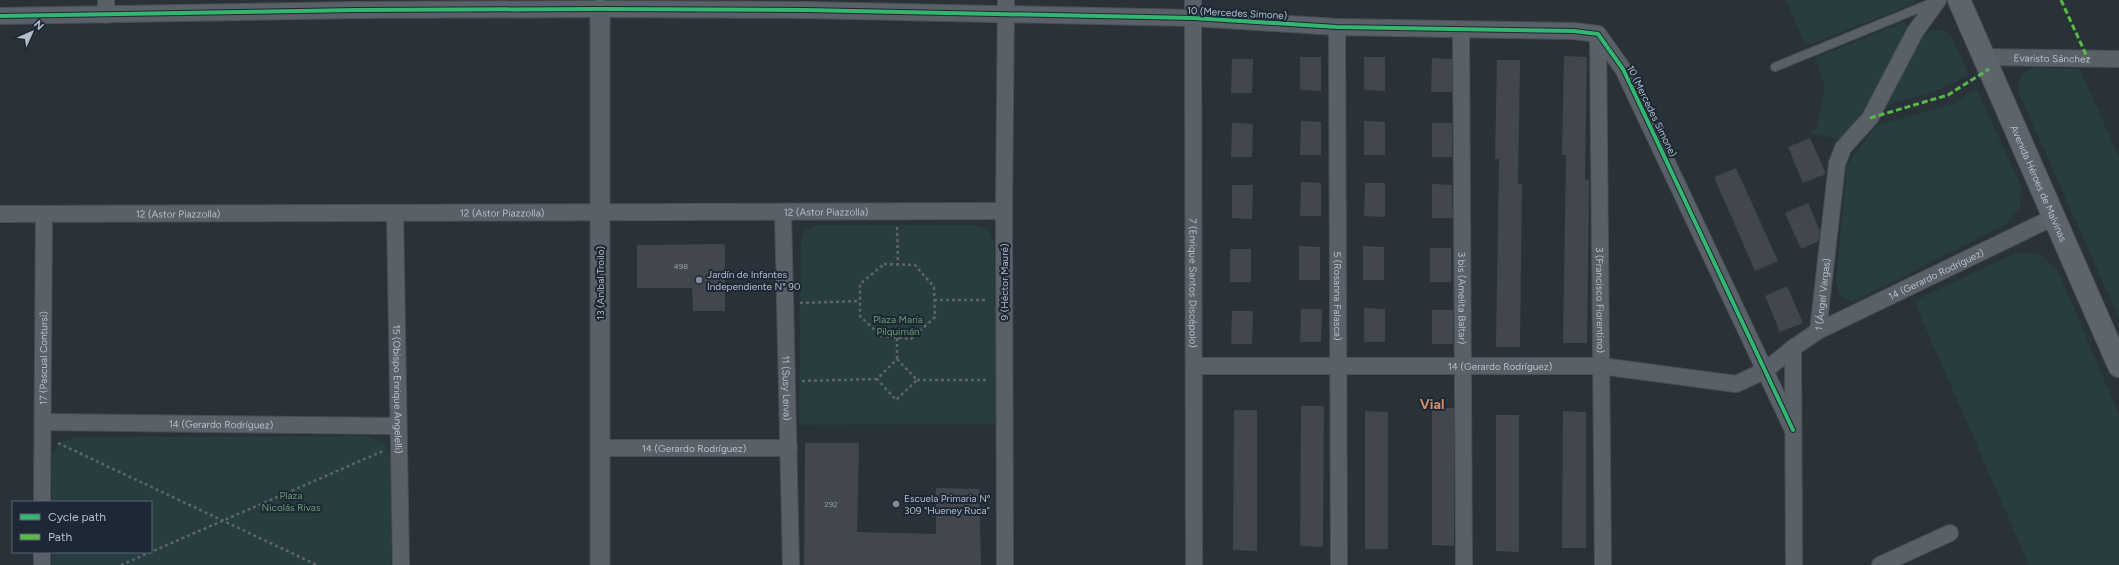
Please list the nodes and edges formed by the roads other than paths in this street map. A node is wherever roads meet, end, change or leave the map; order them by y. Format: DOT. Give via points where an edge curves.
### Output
graph roads {
  1 [pos="1193,0"];
  2 [pos="1938,0"];
  3 [pos="1959,0"];
  4 [pos="600,4"];
  5 [pos="357,5"];
  6 [pos="806,5"];
  7 [pos="106,7"];
  8 [pos="1006,7"];
  9 [pos="0,16"];
  10 [pos="1193,18"];
  11 [pos="1337,27"];
  12 [pos="1461,30"];
  13 [pos="1598,34"];
  14 [pos="1984,57"];
  15 [pos="2119,59"];
  16 [pos="1775,67"];
  17 [pos="1004,211"];
  18 [pos="601,212"];
  19 [pos="783,212"];
  20 [pos="395,213"];
  21 [pos="0,214"];
  22 [pos="44,214"];
  23 [pos="2054,216"];
  24 [pos="1818,331"];
  25 [pos="1793,348"];
  26 [pos="1194,366"];
  27 [pos="1339,366"];
  28 [pos="1463,366"];
  29 [pos="1601,366"];
  30 [pos="2119,366"];
  31 [pos="1766,370"];
  32 [pos="398,426"];
  33 [pos="43,429"];
  34 [pos="1793,430"];
  35 [pos="600,448"];
  36 [pos="789,448"];
  37 [pos="42,501"];
  38 [pos="1950,533"];
  39 [pos="42,553"];
  40 [pos="42,565"];
  41 [pos="401,565"];
  42 [pos="600,565"];
  43 [pos="791,565"];
  44 [pos="1005,565"];
  45 [pos="1194,565"];
  46 [pos="1339,565"];
  47 [pos="1464,565"];
  48 [pos="1603,565"];
  49 [pos="1794,565"];
  50 [pos="1880,565"];
  1 -- 10 [label="street, 7 (Enrique Santos Discépolo)"];
  2 -- 16 [label="lane"];
  2 -- 24 [label="street, 1 (Ángel Vargas)" via="1915,32 1870,118 1843,148 1836,164"];
  3 -- 14 [label="main road, Avenida Héroes de Malvinas"];
  4 -- 5 [label="street, 10 (Mercedes Simone)"];
  4 -- 6 [label="street, 10 (Mercedes Simone)"];
  4 -- 18 [label="street, 13 (Aníbal Troilo)"];
  5 -- 7 [label="street, 10 (Mercedes Simone)"];
  6 -- 8 [label="street, 10 (Mercedes Simone)"];
  7 -- 9 [label="street, 10 (Mercedes Simone)"];
  8 -- 10 [label="street, 10 (Mercedes Simone)"];
  8 -- 17 [label="street, 9 (Héctor Mauré)"];
  10 -- 11 [label="street, 10 (Mercedes Simone)"];
  10 -- 26 [label="street, 7 (Enrique Santos Discépolo)"];
  11 -- 12 [label="street, 10 (Mercedes Simone)"];
  11 -- 27 [label="street, 5 (Rosanna Falasca)"];
  12 -- 13 [label="street, 10 (Mercedes Simone)" via="1574,31"];
  12 -- 28 [label="street, 3 bis (Amelita Baltar)"];
  13 -- 29 [label="street, 3 (Francisco Fiorentino)"];
  13 -- 31 [label="street, 10 (Mercedes Simone)" via="1623,69"];
  14 -- 15 [label="street, Evaristo Sánchez"];
  14 -- 23 [label="main road, Avenida Héroes de Malvinas"];
  17 -- 19 [label="street, 12 (Astor Piazzolla)"];
  17 -- 44 [label="street, 9 (Héctor Mauré)"];
  18 -- 19 [label="street, 12 (Astor Piazzolla)"];
  18 -- 20 [label="street, 12 (Astor Piazzolla)"];
  18 -- 35 [label="street, 13 (Aníbal Troilo)"];
  19 -- 36 [label="street, 11 (Susy Leiva)"];
  20 -- 22 [label="street, 12 (Astor Piazzolla)"];
  20 -- 32 [label="street, 15 (Obispo Enrique Angelelli)"];
  21 -- 22 [label="street, 12 (Astor Piazzolla)"];
  22 -- 33 [label="street, 17 (Pascual Contursi)"];
  23 -- 24 [label="street, 14 (Gerardo Rodríguez)"];
  23 -- 30 [label="main road, Avenida Héroes de Malvinas"];
  24 -- 25 [label="street, 1 (Ángel Vargas)"];
  25 -- 31 [label="street, 14 (Gerardo Rodríguez)"];
  25 -- 34 [label="street"];
  26 -- 27 [label="street, 14 (Gerardo Rodríguez)"];
  26 -- 45 [label="street, 7 (Enrique Santos Discépolo)"];
  27 -- 28 [label="street, 14 (Gerardo Rodríguez)"];
  27 -- 46 [label="street, 5 (Rosanna Falasca)"];
  28 -- 29 [label="street, 14 (Gerardo Rodríguez)"];
  28 -- 47 [label="street, 3 bis (Amelita Baltar)"];
  29 -- 31 [label="street, 14 (Gerardo Rodríguez)" via="1736,384"];
  29 -- 48 [label="street, 3 (Francisco Fiorentino)"];
  31 -- 34 [label="street, 10 (Mercedes Simone)"];
  32 -- 33 [label="street, 14 (Gerardo Rodríguez)"];
  32 -- 41 [label="street, 15 (Obispo Enrique Angelelli)"];
  33 -- 37 [label="street, 17 (Pascual Contursi)"];
  34 -- 49 [label="street"];
  35 -- 36 [label="street, 14 (Gerardo Rodríguez)"];
  35 -- 42 [label="street, 13 (Aníbal Troilo)"];
  36 -- 43 [label="street, 11 (Susy Leiva)"];
  38 -- 50 [label="street"];
  39 -- 40 [label="street"];
}
